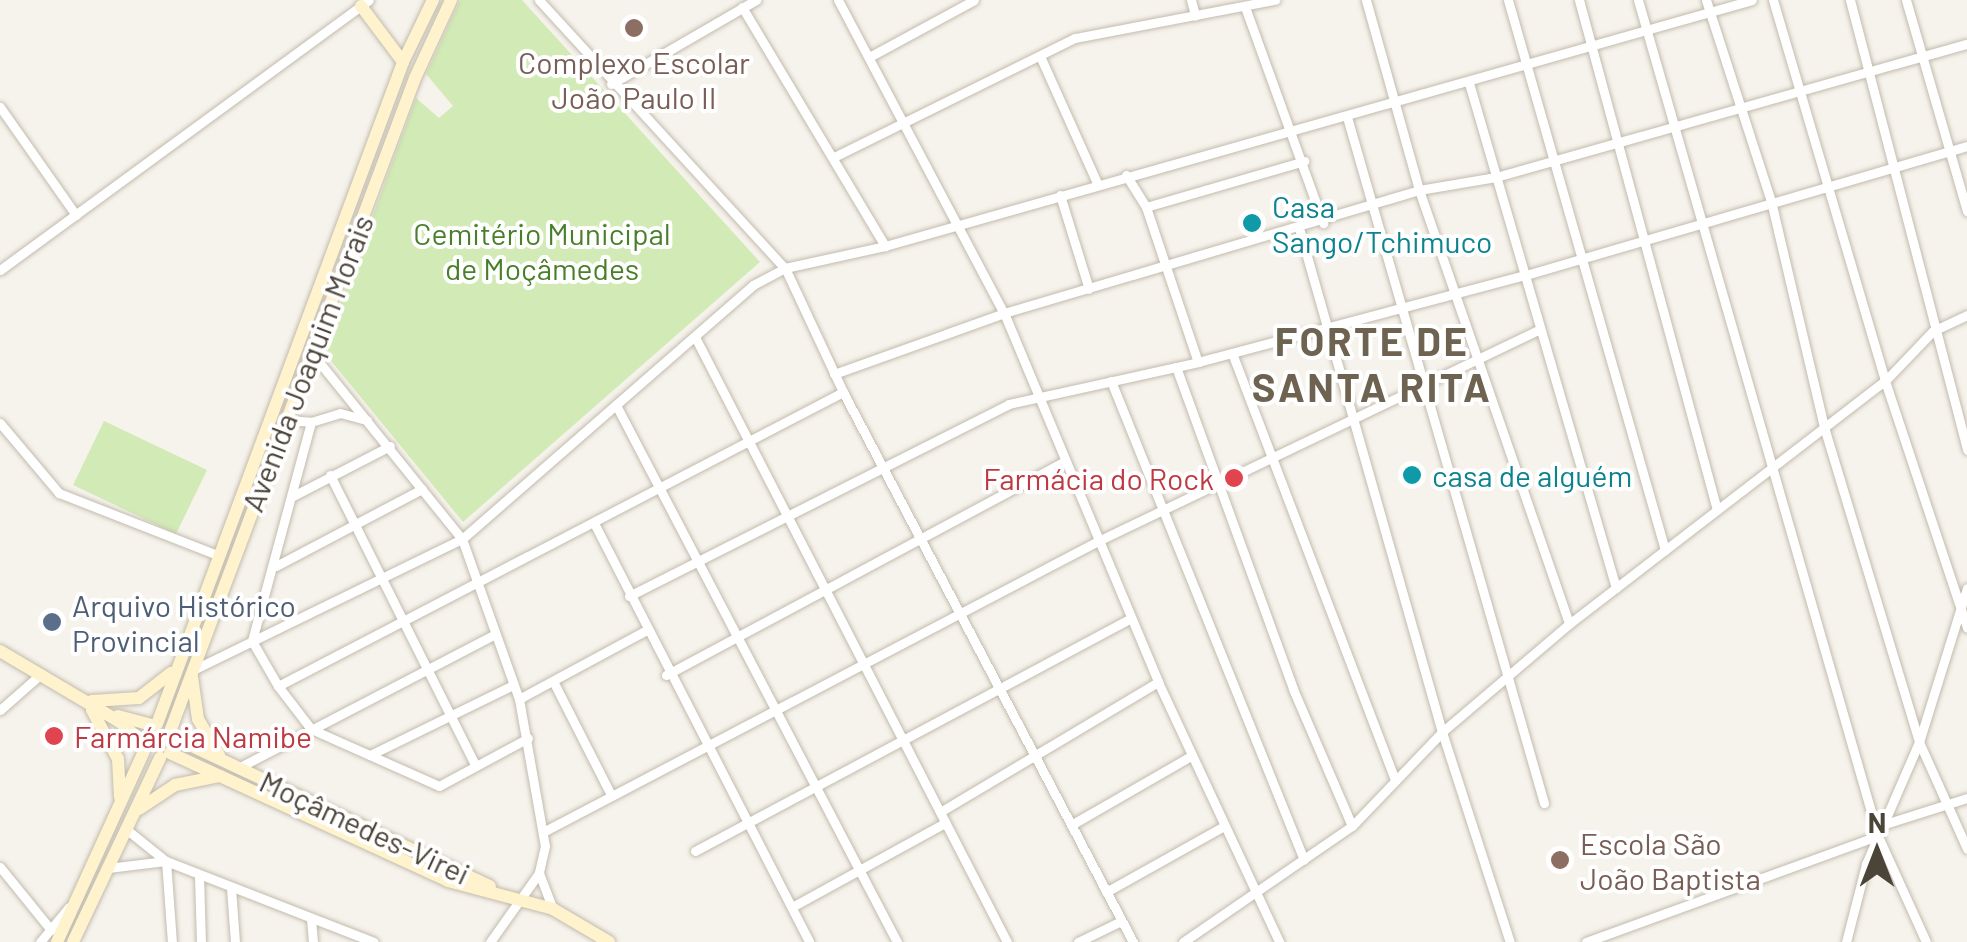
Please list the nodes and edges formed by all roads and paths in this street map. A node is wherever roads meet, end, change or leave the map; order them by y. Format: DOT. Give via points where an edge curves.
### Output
graph roads {
  1 [pos="432,0"];
  2 [pos="450,0"];
  3 [pos="539,0"];
  4 [pos="756,0"];
  5 [pos="838,0"];
  6 [pos="974,0"];
  7 [pos="1191,0"];
  8 [pos="1272,0"];
  9 [pos="1366,0"];
  10 [pos="1508,0"];
  11 [pos="1579,0"];
  12 [pos="1638,0"];
  13 [pos="1706,0"];
  14 [pos="1752,0"];
  15 [pos="1773,0"];
  16 [pos="1850,0"];
  17 [pos="1906,0"];
  18 [pos="365,3"];
  19 [pos="742,7"];
  20 [pos="1245,7"];
  21 [pos="1712,12"];
  22 [pos="1195,14"];
  23 [pos="1646,31"];
  24 [pos="1967,44"];
  25 [pos="1594,46"];
  26 [pos="871,56"];
  27 [pos="1040,56"];
  28 [pos="1922,57"];
  29 [pos="403,62"];
  30 [pos="1525,66"];
  31 [pos="1867,72"];
  32 [pos="1469,83"];
  33 [pos="611,84"];
  34 [pos="1799,92"];
  35 [pos="1396,104"];
  36 [pos="0,107"];
  37 [pos="1743,107"];
  38 [pos="1348,117"];
  39 [pos="908,123"];
  40 [pos="1674,128"];
  41 [pos="1295,132"];
  42 [pos="1621,142"];
  43 [pos="1967,146"];
  44 [pos="1949,150"];
  45 [pos="834,157"];
  46 [pos="1304,160"];
  47 [pos="1552,161"];
  48 [pos="1891,164"];
  49 [pos="1126,176"];
  50 [pos="1496,177"];
  51 [pos="1098,185"];
  52 [pos="1826,185"];
  53 [pos="1419,190"];
  54 [pos="1060,196"];
  55 [pos="1771,201"];
  56 [pos="1146,207"];
  57 [pos="1372,209"];
  58 [pos="1967,211"];
  59 [pos="76,215"];
  60 [pos="1700,221"];
  61 [pos="961,223"];
  62 [pos="1323,223"];
  63 [pos="1299,228"];
  64 [pos="1646,237"];
  65 [pos="885,246"];
  66 [pos="1580,255"];
  67 [pos="1168,267"];
  68 [pos="784,268"];
  69 [pos="0,270"];
  70 [pos="1526,275"];
  71 [pos="1089,289"];
  72 [pos="1456,290"];
  73 [pos="1398,308"];
  74 [pos="1004,313"];
  75 [pos="1967,315"];
  76 [pos="1326,328"];
  77 [pos="1538,330"];
  78 [pos="1933,331"];
  79 [pos="695,337"];
  80 [pos="311,352"];
  81 [pos="1232,353"];
  82 [pos="1478,358"];
  83 [pos="1198,362"];
  84 [pos="1176,367"];
  85 [pos="834,374"];
  86 [pos="1885,381"];
  87 [pos="1111,382"];
  88 [pos="1421,383"];
  89 [pos="843,392"];
  90 [pos="1037,396"];
  91 [pos="616,405"];
  92 [pos="1351,417"];
  93 [pos="285,420"];
  94 [pos="370,421"];
  95 [pos="310,422"];
  96 [pos="0,424"];
  97 [pos="1824,428"];
  98 [pos="750,440"];
  99 [pos="390,446"];
  100 [pos="1967,450"];
  101 [pos="1272,456"];
  102 [pos="1065,461"];
  103 [pos="1773,466"];
  104 [pos="883,467"];
  105 [pos="330,476"];
  106 [pos="1218,481"];
  107 [pos="659,487"];
  108 [pos="422,490"];
  109 [pos="293,496"];
  110 [pos="1160,510"];
  111 [pos="1718,510"];
  112 [pos="788,516"];
  113 [pos="594,523"];
  114 [pos="355,528"];
  115 [pos="462,539"];
  116 [pos="1100,540"];
  117 [pos="924,542"];
  118 [pos="1665,550"];
  119 [pos="218,555"];
  120 [pos="696,562"];
  121 [pos="276,566"];
  122 [pos="380,576"];
  123 [pos="480,576"];
  124 [pos="1616,588"];
  125 [pos="1967,588"];
  126 [pos="827,590"];
  127 [pos="629,596"];
  128 [pos="1960,609"];
  129 [pos="960,613"];
  130 [pos="1132,618"];
  131 [pos="404,619"];
  132 [pos="1568,624"];
  133 [pos="1967,628"];
  134 [pos="646,631"];
  135 [pos="493,635"];
  136 [pos="736,635"];
  137 [pos="252,641"];
  138 [pos="0,651"];
  139 [pos="865,662"];
  140 [pos="176,668"];
  141 [pos="429,668"];
  142 [pos="192,670"];
  143 [pos="41,674"];
  144 [pos="666,675"];
  145 [pos="1506,677"];
  146 [pos="1158,682"];
  147 [pos="554,683"];
  148 [pos="278,686"];
  149 [pos="512,686"];
  150 [pos="1000,692"];
  151 [pos="520,699"];
  152 [pos="84,700"];
  153 [pos="776,707"];
  154 [pos="0,710"];
  155 [pos="451,714"];
  156 [pos="164,729"];
  157 [pos="312,729"];
  158 [pos="1442,732"];
  159 [pos="528,738"];
  160 [pos="906,740"];
  161 [pos="1918,742"];
  162 [pos="143,746"];
  163 [pos="704,747"];
  164 [pos="370,755"];
  165 [pos="165,756"];
  166 [pos="1034,756"];
  167 [pos="1190,756"];
  168 [pos="224,760"];
  169 [pos="475,765"];
  170 [pos="238,768"];
  171 [pos="221,776"];
  172 [pos="1395,779"];
  173 [pos="816,787"];
  174 [pos="611,795"];
  175 [pos="1967,798"];
  176 [pos="1544,803"];
  177 [pos="1946,805"];
  178 [pos="119,808"];
  179 [pos="940,812"];
  180 [pos="133,814"];
  181 [pos="945,823"];
  182 [pos="748,824"];
  183 [pos="1885,824"];
  184 [pos="1071,825"];
  185 [pos="1224,826"];
  186 [pos="1352,826"];
  187 [pos="126,829"];
  188 [pos="543,832"];
  189 [pos="1878,836"];
  190 [pos="1967,849"];
  191 [pos="695,851"];
  192 [pos="1304,860"];
  193 [pos="166,861"];
  194 [pos="0,867"];
  195 [pos="108,868"];
  196 [pos="860,870"];
  197 [pos="539,873"];
  198 [pos="198,876"];
  199 [pos="232,888"];
  200 [pos="1106,892"];
  201 [pos="500,893"];
  202 [pos="1257,895"];
  203 [pos="516,898"];
  204 [pos="90,904"];
  205 [pos="792,907"];
  206 [pos="554,909"];
  207 [pos="311,919"];
  208 [pos="1121,921"];
  209 [pos="55,938"];
  210 [pos="40,942"];
  211 [pos="74,942"];
  212 [pos="172,942"];
  213 [pos="200,942"];
  214 [pos="235,942"];
  215 [pos="313,942"];
  216 [pos="374,942"];
  217 [pos="490,942"];
  218 [pos="609,942"];
  219 [pos="809,942"];
  220 [pos="897,942"];
  221 [pos="1007,942"];
  222 [pos="1078,942"];
  223 [pos="1132,942"];
  224 [pos="1182,942"];
  225 [pos="1279,942"];
  226 [pos="1510,942"];
  227 [pos="1586,942"];
  228 [pos="1846,942"];
  229 [pos="1926,942"];
  1 -- 29 [label="street, Avenida Joaquim Morais"];
  2 -- 80 [label="street, Avenida Joaquim Morais"];
  3 -- 33 [label="street"];
  4 -- 19 [label="street"];
  5 -- 26 [label="street"];
  6 -- 26 [label="street"];
  7 -- 22 [label="street"];
  8 -- 20 [label="street"];
  9 -- 35 [label="street"];
  10 -- 30 [label="street"];
  11 -- 25 [label="street"];
  12 -- 23 [label="street"];
  13 -- 21 [label="street"];
  14 -- 21 [label="street"];
  15 -- 34 [label="street"];
  16 -- 31 [label="street"];
  17 -- 28 [label="street"];
  18 -- 29 [label="street"];
  18 -- 59 [label="street"];
  19 -- 33 [label="street"];
  19 -- 45 [label="street"];
  20 -- 22 [label="street"];
  20 -- 41 [label="street"];
  21 -- 23 [label="street"];
  21 -- 37 [label="street"];
  22 -- 27 [label="street" via="1095,32"];
  23 -- 25 [label="street"];
  23 -- 40 [label="street"];
  24 -- 28 [label="street"];
  25 -- 30 [label="street"];
  25 -- 42 [label="street"];
  26 -- 39 [label="street"];
  27 -- 39 [label="street"];
  27 -- 51 [label="street"];
  28 -- 31 [label="street"];
  28 -- 44 [label="street"];
  29 -- 119 [label="street, Avenida Joaquim Morais"];
  30 -- 32 [label="street"];
  30 -- 47 [label="street"];
  31 -- 34 [label="street"];
  31 -- 48 [label="street"];
  32 -- 35 [label="street"];
  32 -- 50 [label="street"];
  33 -- 68 [label="street"];
  34 -- 37 [label="street"];
  34 -- 52 [label="street"];
  35 -- 38 [label="street"];
  35 -- 53 [label="street"];
  36 -- 59 [label="street"];
  37 -- 40 [label="street"];
  37 -- 55 [label="street"];
  38 -- 41 [label="street"];
  38 -- 57 [label="street"];
  39 -- 45 [label="street"];
  39 -- 61 [label="street"];
  40 -- 42 [label="street"];
  40 -- 60 [label="street"];
  41 -- 46 [label="street"];
  41 -- 49 [label="street"];
  42 -- 47 [label="street"];
  42 -- 64 [label="street"];
  43 -- 44 [label="street"];
  44 -- 48 [label="street"];
  44 -- 58 [label="street"];
  45 -- 65 [label="street"];
  46 -- 56 [label="street"];
  46 -- 62 [label="street"];
  47 -- 50 [label="street"];
  47 -- 66 [label="street"];
  48 -- 52 [label="street"];
  48 -- 78 [label="street"];
  49 -- 51 [label="street"];
  49 -- 56 [label="street"];
  50 -- 53 [label="street"];
  50 -- 70 [label="street"];
  51 -- 54 [label="street"];
  52 -- 55 [label="street"];
  52 -- 86 [label="street"];
  53 -- 57 [label="street"];
  53 -- 72 [label="street"];
  54 -- 61 [label="street"];
  54 -- 71 [label="street"];
  55 -- 60 [label="street"];
  55 -- 97 [label="street"];
  56 -- 67 [label="street"];
  57 -- 62 [label="street"];
  57 -- 73 [label="street"];
  59 -- 69 [label="street"];
  60 -- 64 [label="street"];
  60 -- 103 [label="street"];
  61 -- 65 [label="street"];
  61 -- 74 [label="street"];
  62 -- 63 [label="street"];
  63 -- 67 [label="street"];
  63 -- 76 [label="street"];
  64 -- 66 [label="street"];
  64 -- 111 [label="street"];
  65 -- 68 [label="street"];
  66 -- 70 [label="street"];
  66 -- 118 [label="street"];
  67 -- 71 [label="street"];
  67 -- 83 [label="street"];
  68 -- 79 [label="street"];
  68 -- 85 [label="street"];
  70 -- 72 [label="street"];
  70 -- 77 [label="street"];
  71 -- 74 [label="street"];
  72 -- 73 [label="street"];
  72 -- 82 [label="street"];
  73 -- 76 [label="street"];
  73 -- 88 [label="street"];
  74 -- 85 [label="street"];
  74 -- 90 [label="street"];
  75 -- 78 [label="street"];
  76 -- 81 [label="street"];
  76 -- 92 [label="street"];
  77 -- 82 [label="street"];
  77 -- 124 [label="street"];
  78 -- 86 [label="street"];
  78 -- 100 [label="street"];
  79 -- 91 [label="street"];
  79 -- 98 [label="street"];
  80 -- 93 [label="street, Avenida Joaquim Morais"];
  80 -- 94 [label="street"];
  81 -- 83 [label="street"];
  81 -- 101 [label="street"];
  82 -- 88 [label="street"];
  82 -- 132 [label="street"];
  83 -- 84 [label="street"];
  84 -- 87 [label="street"];
  84 -- 106 [label="street"];
  85 -- 89 [label="street"];
  86 -- 97 [label="street"];
  86 -- 128 [label="street"];
  87 -- 90 [label="street"];
  87 -- 110 [label="street"];
  88 -- 92 [label="street"];
  88 -- 145 [label="street"];
  89 -- 98 [label="street"];
  89 -- 104 [label="street"];
  90 -- 102 [label="street"];
  90 -- 104 [label="street"];
  91 -- 107 [label="street"];
  91 -- 115 [label="street"];
  92 -- 101 [label="street"];
  92 -- 158 [label="street"];
  93 -- 95 [label="street"];
  93 -- 142 [label="street, Avenida Joaquim Morais"];
  94 -- 95 [label="street" via="340,413"];
  94 -- 99 [label="street"];
  95 -- 109 [label="street"];
  96 -- 119 [label="street" via="58,493"];
  97 -- 103 [label="street"];
  97 -- 161 [label="street"];
  98 -- 107 [label="street"];
  98 -- 112 [label="street"];
  99 -- 105 [label="street"];
  99 -- 108 [label="street"];
  101 -- 106 [label="street"];
  101 -- 172 [label="street"];
  102 -- 116 [label="street"];
  102 -- 117 [label="street"];
  103 -- 111 [label="street"];
  103 -- 189 [label="street"];
  104 -- 112 [label="street"];
  104 -- 117 [label="street"];
  105 -- 109 [label="street"];
  105 -- 114 [label="street"];
  106 -- 110 [label="street"];
  106 -- 186 [label="street"];
  107 -- 113 [label="street"];
  107 -- 120 [label="street"];
  108 -- 114 [label="street"];
  108 -- 115 [label="street"];
  109 -- 121 [label="street"];
  110 -- 116 [label="street"];
  110 -- 192 [label="street"];
  111 -- 118 [label="street"];
  112 -- 120 [label="street"];
  112 -- 126 [label="street"];
  113 -- 123 [label="street"];
  113 -- 127 [label="street"];
  114 -- 121 [label="street"];
  114 -- 122 [label="street"];
  115 -- 122 [label="street"];
  115 -- 123 [label="street"];
  116 -- 129 [label="street"];
  116 -- 130 [label="street"];
  117 -- 126 [label="street"];
  117 -- 129 [label="street"];
  118 -- 124 [label="street"];
  119 -- 140 [label="street, Avenida Joaquim Morais"];
  120 -- 127 [label="street"];
  120 -- 136 [label="street"];
  121 -- 137 [label="street"];
  122 -- 131 [label="street"];
  122 -- 137 [label="street"];
  123 -- 131 [label="street"];
  123 -- 135 [label="street"];
  124 -- 132 [label="street"];
  125 -- 128 [label="street"];
  126 -- 136 [label="street"];
  126 -- 139 [label="street"];
  127 -- 134 [label="street"];
  128 -- 133 [label="street"];
  128 -- 161 [label="street"];
  129 -- 139 [label="street"];
  129 -- 150 [label="street"];
  130 -- 146 [label="street"];
  130 -- 150 [label="street"];
  131 -- 141 [label="street"];
  131 -- 148 [label="street"];
  132 -- 145 [label="street"];
  134 -- 144 [label="street"];
  134 -- 147 [label="street"];
  135 -- 141 [label="street"];
  135 -- 149 [label="street"];
  136 -- 144 [label="street"];
  136 -- 153 [label="street"];
  137 -- 142 [label="street"];
  137 -- 148 [label="street"];
  138 -- 143 [label="street"];
  139 -- 153 [label="street"];
  139 -- 160 [label="street"];
  140 -- 152 [label="street" via="139,698"];
  140 -- 156 [label="street, Avenida Joaquim Morais"];
  141 -- 155 [label="street"];
  141 -- 157 [label="street"];
  142 -- 156 [label="street, Avenida Joaquim Morais"];
  142 -- 168 [label="street" via="198,718"];
  143 -- 152 [label="street"];
  143 -- 154 [label="street"];
  144 -- 163 [label="street"];
  145 -- 158 [label="street"];
  145 -- 176 [label="street"];
  146 -- 166 [label="street"];
  146 -- 167 [label="street"];
  147 -- 151 [label="street"];
  147 -- 174 [label="street"];
  148 -- 157 [label="street"];
  149 -- 151 [label="street"];
  149 -- 155 [label="street"];
  150 -- 160 [label="street"];
  150 -- 166 [label="street"];
  151 -- 159 [label="street"];
  152 -- 156 [label="street, Moçâmedes-Virei"];
  152 -- 162 [label="street, Moçâmedes-Virei"];
  152 -- 178 [label="street" via="110,735 118,759"];
  153 -- 163 [label="street"];
  153 -- 173 [label="street"];
  155 -- 164 [label="street"];
  155 -- 169 [label="street"];
  156 -- 162 [label="street"];
  156 -- 165 [label="street"];
  156 -- 168 [label="street, Moçâmedes-Virei"];
  157 -- 164 [label="street"];
  157 -- 170 [label="street"];
  158 -- 172 [label="street"];
  158 -- 226 [label="street"];
  159 -- 169 [label="street"];
  159 -- 188 [label="street"];
  160 -- 173 [label="street"];
  160 -- 179 [label="street"];
  161 -- 177 [label="street"];
  161 -- 183 [label="street"];
  162 -- 165 [label="street, Moçâmedes-Virei"];
  162 -- 178 [label="street"];
  163 -- 174 [label="street"];
  163 -- 182 [label="street"];
  164 -- 169 [label="street" via="439,786"];
  165 -- 171 [label="street, Moçâmedes-Virei"];
  165 -- 180 [label="street"];
  166 -- 179 [label="street"];
  166 -- 184 [label="street"];
  167 -- 184 [label="street"];
  167 -- 185 [label="street"];
  168 -- 170 [label="street, Moçâmedes-Virei"];
  170 -- 201 [label="street, Moçâmedes-Virei"];
  171 -- 180 [label="street" via="162,790"];
  171 -- 201 [label="street, Moçâmedes-Virei" via="448,881"];
  172 -- 186 [label="street"];
  173 -- 182 [label="street"];
  173 -- 196 [label="street"];
  174 -- 188 [label="street"];
  175 -- 177 [label="street"];
  177 -- 183 [label="street"];
  177 -- 190 [label="street"];
  178 -- 209 [label="street"];
  179 -- 181 [label="street"];
  180 -- 187 [label="street"];
  181 -- 196 [label="street"];
  181 -- 221 [label="street"];
  182 -- 191 [label="street"];
  182 -- 205 [label="street"];
  183 -- 189 [label="street"];
  184 -- 200 [label="street"];
  185 -- 200 [label="street"];
  185 -- 202 [label="street"];
  186 -- 192 [label="street"];
  187 -- 193 [label="street"];
  187 -- 195 [label="street"];
  188 -- 197 [label="street"];
  189 -- 227 [label="street"];
  189 -- 228 [label="street"];
  189 -- 229 [label="street"];
  192 -- 202 [label="street"];
  193 -- 195 [label="street"];
  193 -- 198 [label="street"];
  193 -- 212 [label="street"];
  194 -- 209 [label="street"];
  195 -- 204 [label="street"];
  196 -- 205 [label="street"];
  196 -- 220 [label="street"];
  197 -- 203 [label="street"];
  197 -- 206 [label="street"];
  198 -- 199 [label="street"];
  198 -- 213 [label="street"];
  199 -- 207 [label="street"];
  199 -- 214 [label="street"];
  200 -- 208 [label="street"];
  201 -- 203 [label="street"];
  202 -- 224 [label="street"];
  202 -- 225 [label="street"];
  203 -- 206 [label="street"];
  203 -- 217 [label="street"];
  204 -- 209 [label="street"];
  204 -- 211 [label="street"];
  205 -- 219 [label="street"];
  206 -- 218 [label="street"];
  207 -- 215 [label="street"];
  207 -- 216 [label="street"];
  208 -- 222 [label="street"];
  208 -- 223 [label="street"];
  209 -- 210 [label="street"];
}
